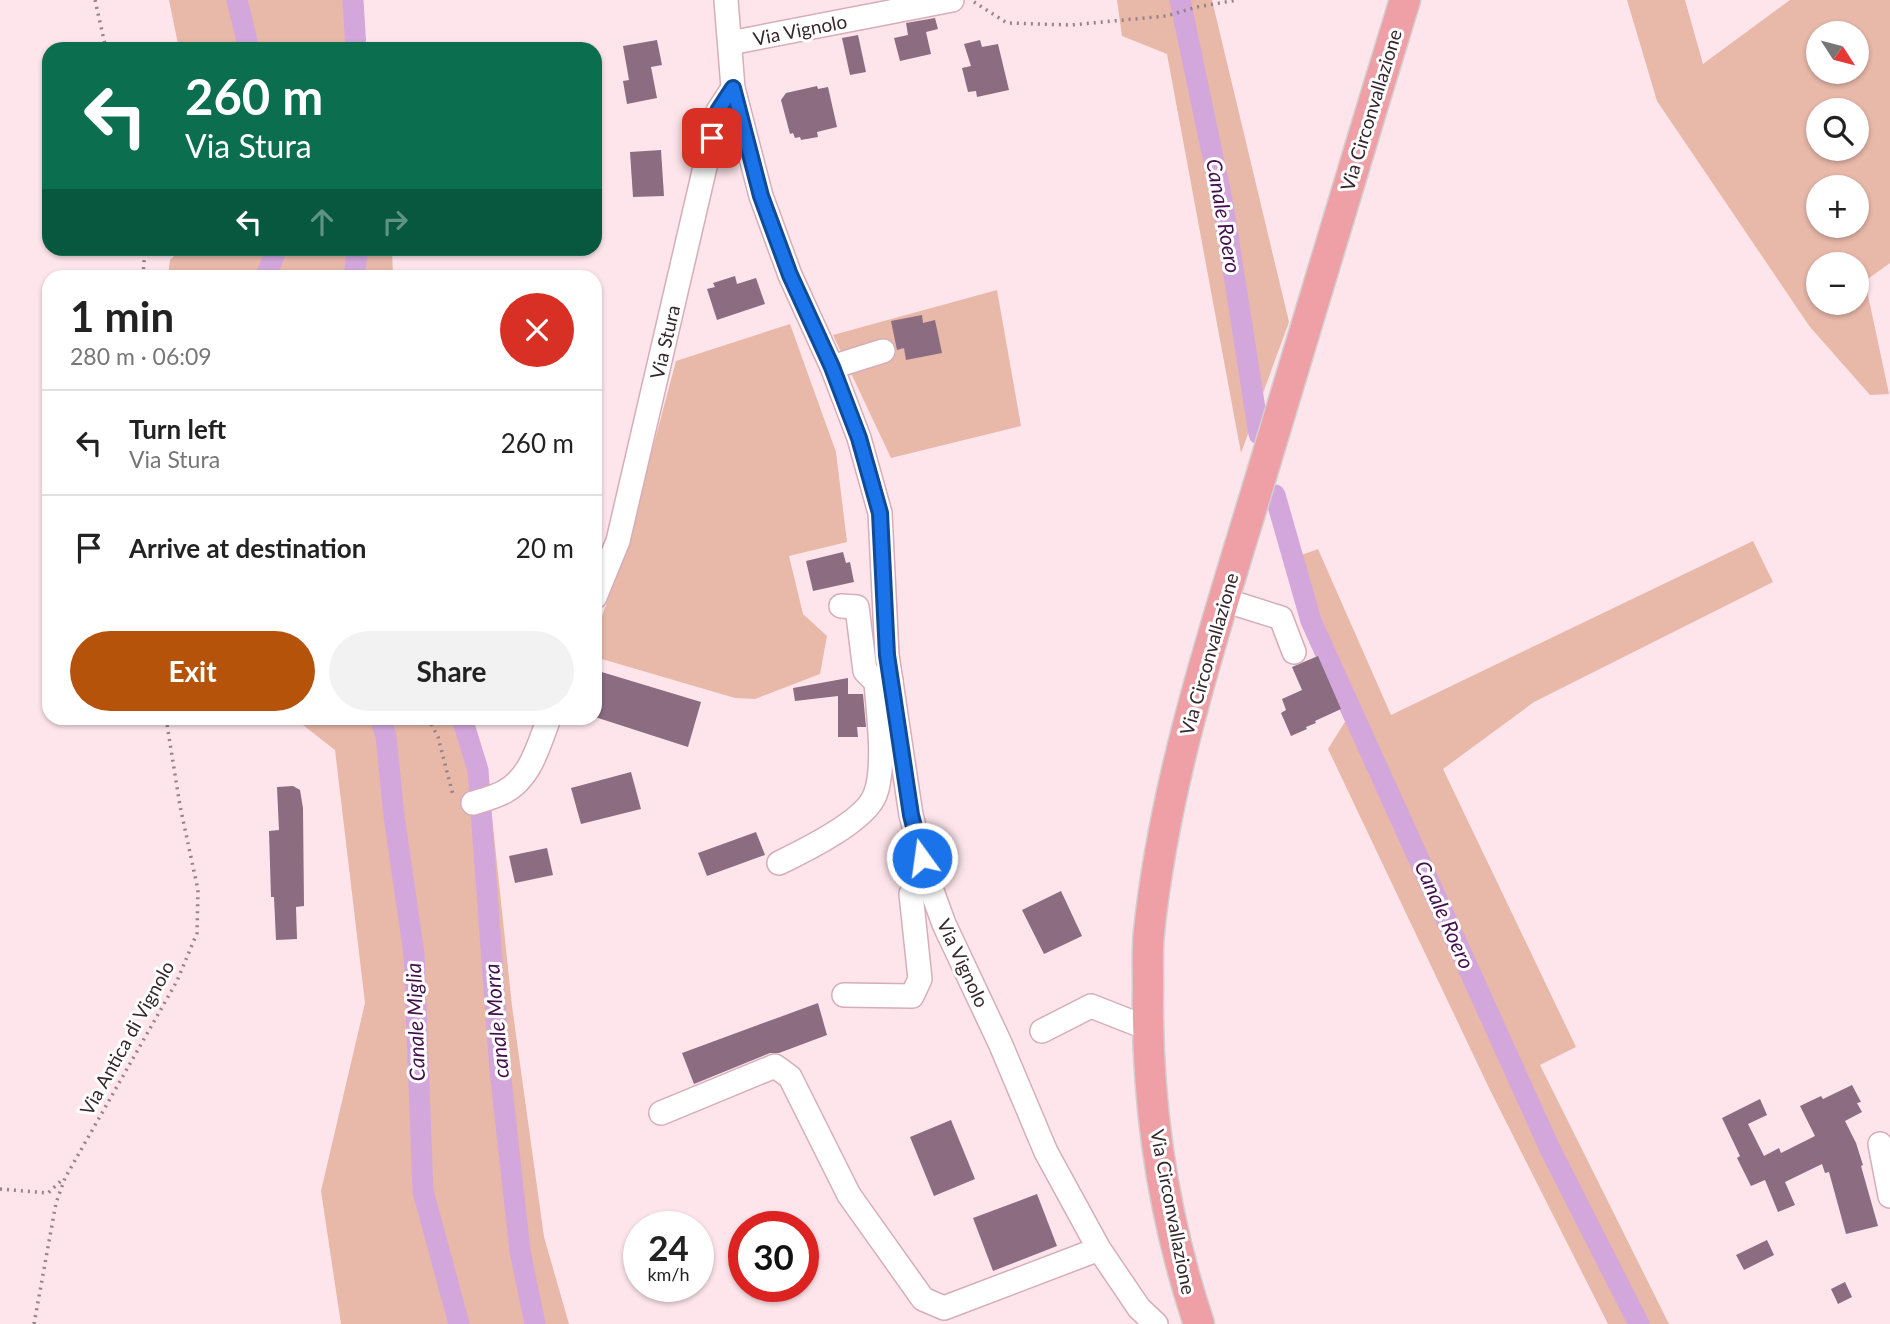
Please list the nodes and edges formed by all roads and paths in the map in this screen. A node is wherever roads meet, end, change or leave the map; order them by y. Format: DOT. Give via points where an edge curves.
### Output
graph roads {
  1 [pos="95,0"];
  2 [pos="726,0"];
  3 [pos="952,0"];
  4 [pos="971,0"];
  5 [pos="1237,0"];
  6 [pos="1405,0"];
  7 [pos="104,42"];
  8 [pos="730,43"];
  9 [pos="733,88"];
  10 [pos="883,351"];
  11 [pos="832,367"];
  12 [pos="602,580"];
  13 [pos="1224,600"];
  14 [pos="841,606"];
  15 [pos="1294,652"];
  16 [pos="883,681"];
  17 [pos="167,725"];
  18 [pos="432,725"];
  19 [pos="546,725"];
  20 [pos="481,800"];
  21 [pos="779,863"];
  22 [pos="928,880"];
  23 [pos="844,995"];
  24 [pos="1147,1028"];
  25 [pos="1042,1031"];
  26 [pos="661,1113"];
  27 [pos="1880,1144"];
  28 [pos="65,1178"];
  29 [pos="0,1189"];
  30 [pos="1890,1196"];
  31 [pos="1099,1249"];
  32 [pos="34,1324"];
  33 [pos="1156,1324"];
  34 [pos="1199,1324"];
  1 -- 7 [label="path"];
  2 -- 8 [label="street, Via Vignolo"];
  3 -- 8 [label="street, Via Vignolo"];
  4 -- 5 [label="path" via="1007,23 1071,25 1166,16"];
  6 -- 13 [label="main road, Via Circonvallazione"];
  8 -- 9 [label="street, Via Vignolo"];
  9 -- 11 [label="street, Via Vignolo" via="761,196 790,275"];
  9 -- 12 [label="street, Via Stura" via="718,111 618,541"];
  10 -- 11 [label="street"];
  11 -- 16 [label="street, Via Vignolo" via="880,513 887,655"];
  13 -- 15 [label="street" via="1281,618"];
  13 -- 24 [label="main road, Via Circonvallazione" via="1192,705 1159,857 1149,934"];
  14 -- 16 [label="street" via="858,607 865,671"];
  16 -- 21 [label="street" via="875,796 863,811 818,844"];
  16 -- 22 [label="street, Via Vignolo"];
  17 -- 28 [label="path, Via Antica di Vignolo" via="198,890 197,933 177,981"];
  18 -- 20 [label="path" via="454,797"];
  19 -- 20 [label="street" via="519,781"];
  22 -- 23 [label="street" via="911,894 920,979 912,996"];
  22 -- 31 [label="street, Via Vignolo" via="1046,1152"];
  24 -- 25 [label="street" via="1091,1006"];
  24 -- 34 [label="main road, Via Circonvallazione" via="1164,1181"];
  26 -- 31 [label="street" via="775,1066 790,1077 849,1195 923,1299 944,1308"];
  27 -- 30 [label="street"];
  28 -- 29 [label="path" via="48,1193"];
  28 -- 32 [label="path, Via Antica di Vignolo" via="56,1203"];
  31 -- 33 [label="street, Via Vignolo" via="1139,1308"];
}
